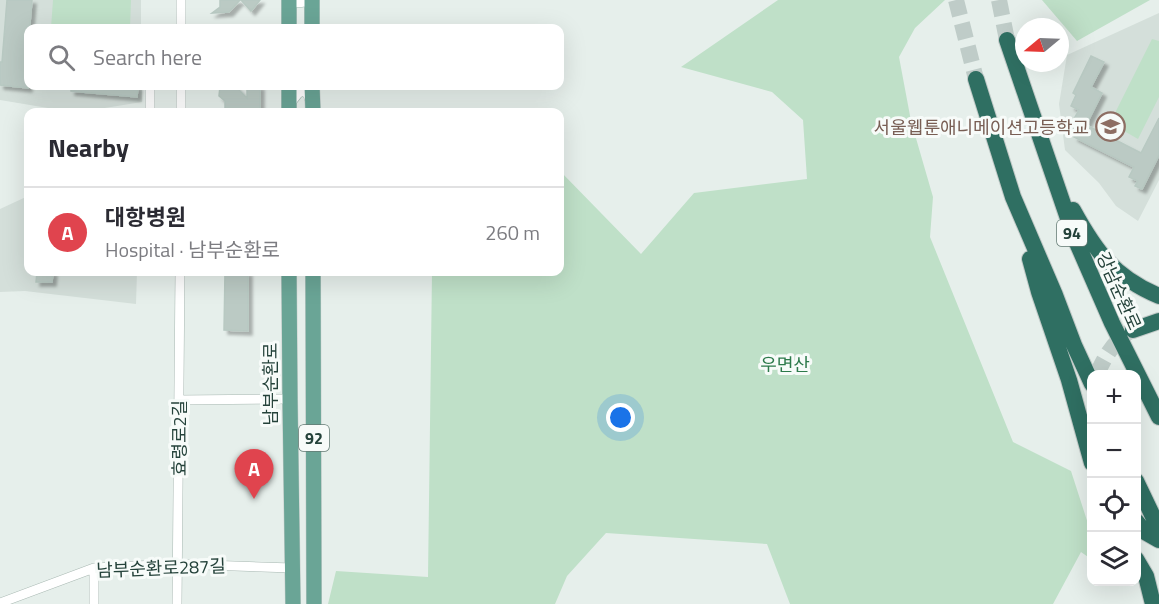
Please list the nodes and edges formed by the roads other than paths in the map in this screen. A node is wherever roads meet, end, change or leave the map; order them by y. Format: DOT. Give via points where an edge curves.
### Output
graph roads {
  1 [pos="181,0"];
  2 [pos="289,0"];
  3 [pos="297,0"];
  4 [pos="302,0"];
  5 [pos="312,0"];
  6 [pos="181,24"];
  7 [pos="289,24"];
  8 [pos="312,24"];
  9 [pos="1007,40"];
  10 [pos="976,79"];
  11 [pos="150,90"];
  12 [pos="181,90"];
  13 [pos="150,108"];
  14 [pos="181,108"];
  15 [pos="1052,172"];
  16 [pos="1013,197"];
  17 [pos="180,276"];
  18 [pos="290,276"];
  19 [pos="313,276"];
  20 [pos="1159,296"];
  21 [pos="1159,321"];
  22 [pos="1132,330"];
  23 [pos="1087,373"];
  24 [pos="290,399"];
  25 [pos="179,400"];
  26 [pos="1159,417"];
  27 [pos="1087,445"];
  28 [pos="1141,490"];
  29 [pos="1141,526"];
  30 [pos="1159,529"];
  31 [pos="1159,540"];
  32 [pos="178,564"];
  33 [pos="1141,567"];
  34 [pos="94,568"];
  35 [pos="292,568"];
  36 [pos="0,603"];
  37 [pos="94,604"];
  38 [pos="177,604"];
  39 [pos="292,604"];
  40 [pos="314,604"];
  41 [pos="1153,604"];
  1 -- 6 [label="street"];
  2 -- 7 [label="main road"];
  3 -- 4 [label="main road"];
  5 -- 8 [label="main road"];
  9 -- 15 [label="highway, 강남순환로 / 94"];
  10 -- 16 [label="highway, 94"];
  11 -- 13 [label="street"];
  12 -- 14 [label="street"];
  15 -- 20 [label="highway" via="1085,233 1108,264"];
  15 -- 26 [label="highway, 강남순환로 / 94" via="1074,236"];
  16 -- 23 [label="highway, 94"];
  16 -- 27 [label="highway"];
  17 -- 25 [label="street, 효령로2길"];
  18 -- 24 [label="main road, 남부순환로 / 92"];
  19 -- 40 [label="main road, 92"];
  21 -- 22 [label="highway"];
  24 -- 25 [label="street"];
  24 -- 35 [label="main road, 남부순환로 / 92"];
  25 -- 32 [label="street, 효령로2길"];
  28 -- 30 [label="highway"];
  29 -- 31 [label="highway"];
  32 -- 34 [label="street, 남부순환로287길"];
  32 -- 35 [label="street, 남부순환로287길"];
  32 -- 38 [label="street, 효령로2길"];
  33 -- 41 [label="highway"];
  34 -- 36 [label="street, 남부순환로287길"];
  34 -- 37 [label="street"];
  35 -- 39 [label="main road, 남부순환로 / 92"];
}
